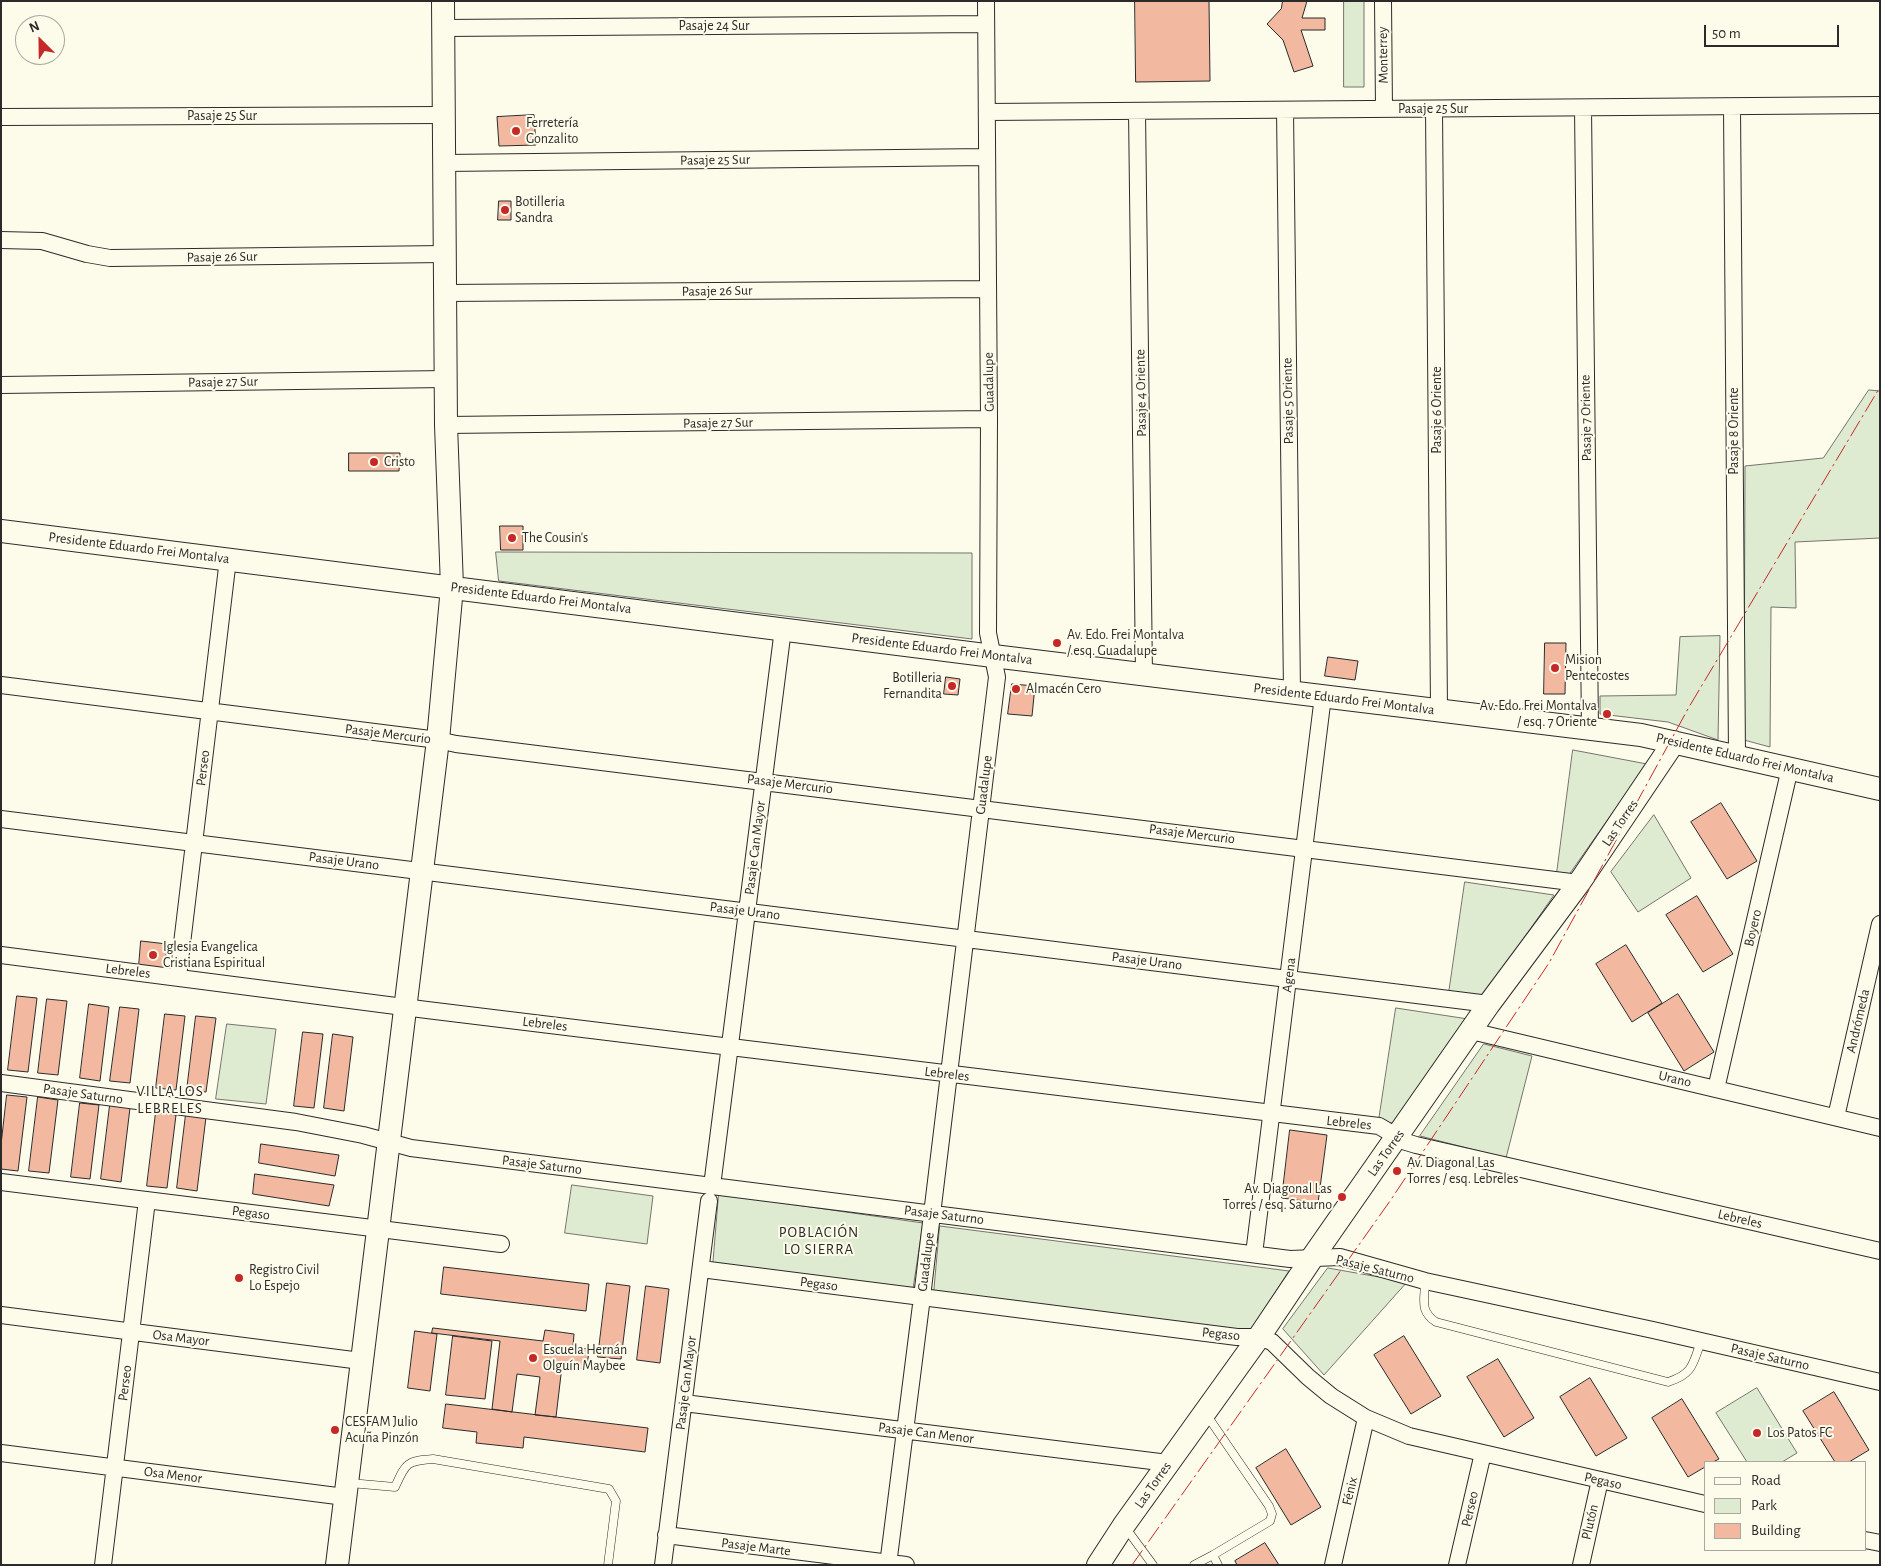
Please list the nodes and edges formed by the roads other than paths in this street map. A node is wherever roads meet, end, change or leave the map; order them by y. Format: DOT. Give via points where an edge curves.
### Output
graph roads {
  1 [pos="443,1"];
  2 [pos="986,1"];
  3 [pos="1383,1"];
  4 [pos="986,24"];
  5 [pos="443,28"];
  6 [pos="1880,105"];
  7 [pos="1732,107"];
  8 [pos="1583,108"];
  9 [pos="1384,109"];
  10 [pos="1434,109"];
  11 [pos="1285,110"];
  12 [pos="1137,111"];
  13 [pos="986,112"];
  14 [pos="443,115"];
  15 [pos="1,117"];
  16 [pos="987,157"];
  17 [pos="444,162"];
  18 [pos="1,240"];
  19 [pos="445,254"];
  20 [pos="988,289"];
  21 [pos="445,293"];
  22 [pos="446,379"];
  23 [pos="1,385"];
  24 [pos="990,419"];
  25 [pos="446,425"];
  26 [pos="1,531"];
  27 [pos="228,559"];
  28 [pos="452,587"];
  29 [pos="783,629"];
  30 [pos="993,656"];
  31 [pos="1144,674"];
  32 [pos="1,685"];
  33 [pos="1292,692"];
  34 [pos="1323,696"];
  35 [pos="1439,710"];
  36 [pos="210,711"];
  37 [pos="1590,729"];
  38 [pos="438,740"];
  39 [pos="1674,742"];
  40 [pos="1737,756"];
  41 [pos="1790,768"];
  42 [pos="763,781"];
  43 [pos="1880,789"];
  44 [pos="981,808"];
  45 [pos="1,819"];
  46 [pos="194,843"];
  47 [pos="1304,848"];
  48 [pos="422,871"];
  49 [pos="1579,883"];
  50 [pos="746,911"];
  51 [pos="1880,924"];
  52 [pos="965,939"];
  53 [pos="1,955"];
  54 [pos="178,977"];
  55 [pos="1288,979"];
  56 [pos="1490,1004"];
  57 [pos="405,1006"];
  58 [pos="1471,1030"];
  59 [pos="729,1047"];
  60 [pos="949,1074"];
  61 [pos="1,1083"];
  62 [pos="1716,1089"];
  63 [pos="1272,1114"];
  64 [pos="1836,1117"];
  65 [pos="1880,1128"];
  66 [pos="1398,1136"];
  67 [pos="389,1141"];
  68 [pos="1,1182"];
  69 [pos="710,1194"];
  70 [pos="147,1200"];
  71 [pos="932,1214"];
  72 [pos="378,1229"];
  73 [pos="501,1244"];
  74 [pos="1880,1250"];
  75 [pos="1254,1254"];
  76 [pos="1312,1258"];
  77 [pos="701,1269"];
  78 [pos="1425,1281"];
  79 [pos="922,1297"];
  80 [pos="1,1315"];
  81 [pos="131,1332"];
  82 [pos="1259,1337"];
  83 [pos="1701,1341"];
  84 [pos="361,1361"];
  85 [pos="1880,1382"];
  86 [pos="684,1404"];
  87 [pos="1204,1412"];
  88 [pos="1366,1418"];
  89 [pos="905,1431"];
  90 [pos="1,1453"];
  91 [pos="1483,1454"];
  92 [pos="1168,1463"];
  93 [pos="115,1467"];
  94 [pos="1600,1480"];
  95 [pos="346,1490"];
  96 [pos="1704,1504"];
  97 [pos="1124,1525"];
  98 [pos="666,1536"];
  99 [pos="1866,1540"];
  100 [pos="1880,1543"];
  101 [pos="1213,1555"];
  102 [pos="888,1564"];
  103 [pos="103,1565"];
  104 [pos="337,1565"];
  105 [pos="608,1565"];
  106 [pos="663,1565"];
  107 [pos="906,1565"];
  108 [pos="1098,1565"];
  109 [pos="1153,1565"];
  110 [pos="1194,1565"];
  111 [pos="1218,1565"];
  112 [pos="1333,1565"];
  113 [pos="1457,1565"];
  114 [pos="1581,1565"];
  1 -- 5 [label="street"];
  2 -- 4 [label="street, Guadalupe"];
  3 -- 9 [label="street, Monterrey"];
  4 -- 5 [label="street, Pasaje 24 Sur"];
  4 -- 13 [label="street, Guadalupe"];
  5 -- 14 [label="street"];
  6 -- 7 [label="street, Pasaje 25 Sur"];
  7 -- 8 [label="street, Pasaje 25 Sur"];
  7 -- 40 [label="street, Pasaje 8 Oriente"];
  8 -- 10 [label="street, Pasaje 25 Sur"];
  8 -- 37 [label="street, Pasaje 7 Oriente"];
  9 -- 10 [label="street, Pasaje 25 Sur"];
  9 -- 11 [label="street, Pasaje 25 Sur"];
  10 -- 35 [label="street, Pasaje 6 Oriente"];
  11 -- 12 [label="street, Pasaje 25 Sur"];
  11 -- 33 [label="street, Pasaje 5 Oriente"];
  12 -- 13 [label="street, Pasaje 25 Sur"];
  12 -- 31 [label="street, Pasaje 4 Oriente"];
  13 -- 16 [label="street, Guadalupe"];
  14 -- 15 [label="street, Pasaje 25 Sur"];
  14 -- 17 [label="street"];
  16 -- 17 [label="street, Pasaje 25 Sur"];
  16 -- 20 [label="street, Guadalupe"];
  17 -- 19 [label="street"];
  18 -- 19 [label="street, Pasaje 26 Sur" via="42,241 110,258"];
  19 -- 21 [label="street"];
  20 -- 21 [label="street, Pasaje 26 Sur"];
  20 -- 24 [label="street, Guadalupe"];
  21 -- 22 [label="street"];
  22 -- 23 [label="street, Pasaje 27 Sur"];
  22 -- 25 [label="street"];
  24 -- 25 [label="street, Pasaje 27 Sur"];
  24 -- 30 [label="street, Guadalupe" via="988,633"];
  25 -- 28 [label="street"];
  26 -- 27 [label="street, Presidente Eduardo Frei Montalva"];
  27 -- 28 [label="street, Presidente Eduardo Frei Montalva"];
  27 -- 36 [label="street, Perseo"];
  28 -- 29 [label="street, Presidente Eduardo Frei Montalva"];
  28 -- 38 [label="street"];
  29 -- 30 [label="street, Presidente Eduardo Frei Montalva"];
  29 -- 42 [label="street, Pasaje Can Mayor"];
  30 -- 31 [label="street, Presidente Eduardo Frei Montalva"];
  30 -- 44 [label="street, Guadalupe" via="997,677"];
  31 -- 33 [label="street, Presidente Eduardo Frei Montalva"];
  32 -- 36 [label="street, Pasaje Mercurio"];
  33 -- 34 [label="street, Presidente Eduardo Frei Montalva"];
  34 -- 35 [label="street, Presidente Eduardo Frei Montalva"];
  34 -- 47 [label="street, Agena"];
  35 -- 37 [label="street, Presidente Eduardo Frei Montalva"];
  36 -- 38 [label="street, Pasaje Mercurio"];
  36 -- 46 [label="street, Perseo"];
  37 -- 39 [label="street, Presidente Eduardo Frei Montalva"];
  38 -- 42 [label="street, Pasaje Mercurio"];
  38 -- 48 [label="street"];
  39 -- 40 [label="street, Presidente Eduardo Frei Montalva"];
  39 -- 49 [label="street, Las Torres"];
  40 -- 41 [label="street, Presidente Eduardo Frei Montalva"];
  41 -- 43 [label="street, Presidente Eduardo Frei Montalva"];
  41 -- 62 [label="street, Boyero"];
  42 -- 44 [label="street, Pasaje Mercurio"];
  42 -- 50 [label="street, Pasaje Can Mayor"];
  44 -- 47 [label="street, Pasaje Mercurio"];
  44 -- 52 [label="street, Guadalupe"];
  45 -- 46 [label="street, Pasaje Urano"];
  46 -- 48 [label="street, Pasaje Urano"];
  46 -- 54 [label="street, Perseo"];
  47 -- 49 [label="street, Pasaje Mercurio"];
  47 -- 55 [label="street, Agena"];
  48 -- 50 [label="street, Pasaje Urano"];
  48 -- 57 [label="street"];
  49 -- 56 [label="street, Las Torres"];
  50 -- 52 [label="street, Pasaje Urano"];
  50 -- 59 [label="street, Pasaje Can Mayor"];
  51 -- 64 [label="street, Andrómeda"];
  52 -- 55 [label="street, Pasaje Urano"];
  52 -- 60 [label="street, Guadalupe"];
  53 -- 54 [label="street, Lebreles"];
  54 -- 57 [label="street, Lebreles"];
  55 -- 56 [label="street, Pasaje Urano"];
  55 -- 63 [label="street, Agena"];
  56 -- 58 [label="street, Las Torres"];
  57 -- 59 [label="street, Lebreles"];
  57 -- 67 [label="street"];
  58 -- 62 [label="street, Urano"];
  58 -- 66 [label="street, Las Torres"];
  59 -- 60 [label="street, Lebreles"];
  59 -- 69 [label="street, Pasaje Can Mayor"];
  60 -- 63 [label="street, Lebreles"];
  60 -- 71 [label="street, Guadalupe"];
  61 -- 67 [label="street, Pasaje Saturno" via="296,1122"];
  62 -- 64 [label="street, Urano"];
  63 -- 66 [label="street, Lebreles" via="1379,1126"];
  63 -- 75 [label="street, Agena"];
  64 -- 65 [label="street, Urano"];
  66 -- 74 [label="street, Lebreles" via="1416,1145"];
  66 -- 76 [label="street, Las Torres"];
  67 -- 69 [label="street, Pasaje Saturno" via="411,1148"];
  67 -- 72 [label="street"];
  68 -- 70 [label="street, Pegaso"];
  69 -- 71 [label="street, Pasaje Saturno"];
  69 -- 77 [label="street, Pasaje Can Mayor"];
  70 -- 72 [label="street, Pegaso"];
  70 -- 81 [label="street, Perseo"];
  71 -- 75 [label="street, Pasaje Saturno"];
  71 -- 79 [label="street, Guadalupe"];
  72 -- 73 [label="street, Pegaso"];
  72 -- 84 [label="street"];
  75 -- 76 [label="street, Pasaje Saturno" via="1290,1259"];
  76 -- 78 [label="street, Pasaje Saturno" via="1340,1257"];
  76 -- 82 [label="street, Las Torres"];
  77 -- 79 [label="street, Pegaso"];
  77 -- 86 [label="street, Pasaje Can Mayor"];
  78 -- 83 [label="street, Pasaje Saturno"];
  78 -- 83 [label="lane" via="1423,1309 1436,1322 1668,1382 1681,1378 1691,1369"];
  79 -- 82 [label="street, Pegaso" via="1237,1337"];
  79 -- 89 [label="street, Guadalupe"];
  80 -- 81 [label="street, Osa Mayor"];
  81 -- 84 [label="street, Osa Mayor"];
  81 -- 93 [label="street, Perseo"];
  82 -- 87 [label="street, Las Torres"];
  82 -- 88 [label="street, Pegaso" via="1278,1346 1320,1388"];
  83 -- 85 [label="street, Pasaje Saturno"];
  84 -- 95 [label="street"];
  86 -- 89 [label="street, Pasaje Can Menor"];
  86 -- 98 [label="street, Pasaje Can Mayor"];
  87 -- 92 [label="street, Las Torres"];
  87 -- 101 [label="lane" via="1272,1514 1270,1521"];
  88 -- 91 [label="street, Pegaso" via="1409,1436"];
  88 -- 112 [label="street, Fénix"];
  89 -- 92 [label="street, Pasaje Can Menor"];
  89 -- 102 [label="street, Guadalupe"];
  90 -- 93 [label="street, Osa Menor"];
  91 -- 94 [label="street, Pegaso"];
  91 -- 113 [label="street, Perseo"];
  92 -- 97 [label="street, Las Torres"];
  93 -- 95 [label="street, Osa Menor"];
  93 -- 103 [label="street, Perseo"];
  94 -- 96 [label="street, Pegaso"];
  94 -- 114 [label="street, Plutón"];
  95 -- 104 [label="street"];
  95 -- 105 [label="lane" via="395,1487 405,1466 415,1460 433,1459 609,1489 616,1501"];
  97 -- 108 [label="street, Las Torres"];
  97 -- 109 [label="lane"];
  98 -- 102 [label="street, Pasaje Marte"];
  98 -- 106 [label="street, Pasaje Can Mayor"];
  99 -- 100 [label="street"];
  101 -- 110 [label="lane"];
  101 -- 111 [label="lane"];
  102 -- 107 [label="street, Pasaje Marte"];
}
